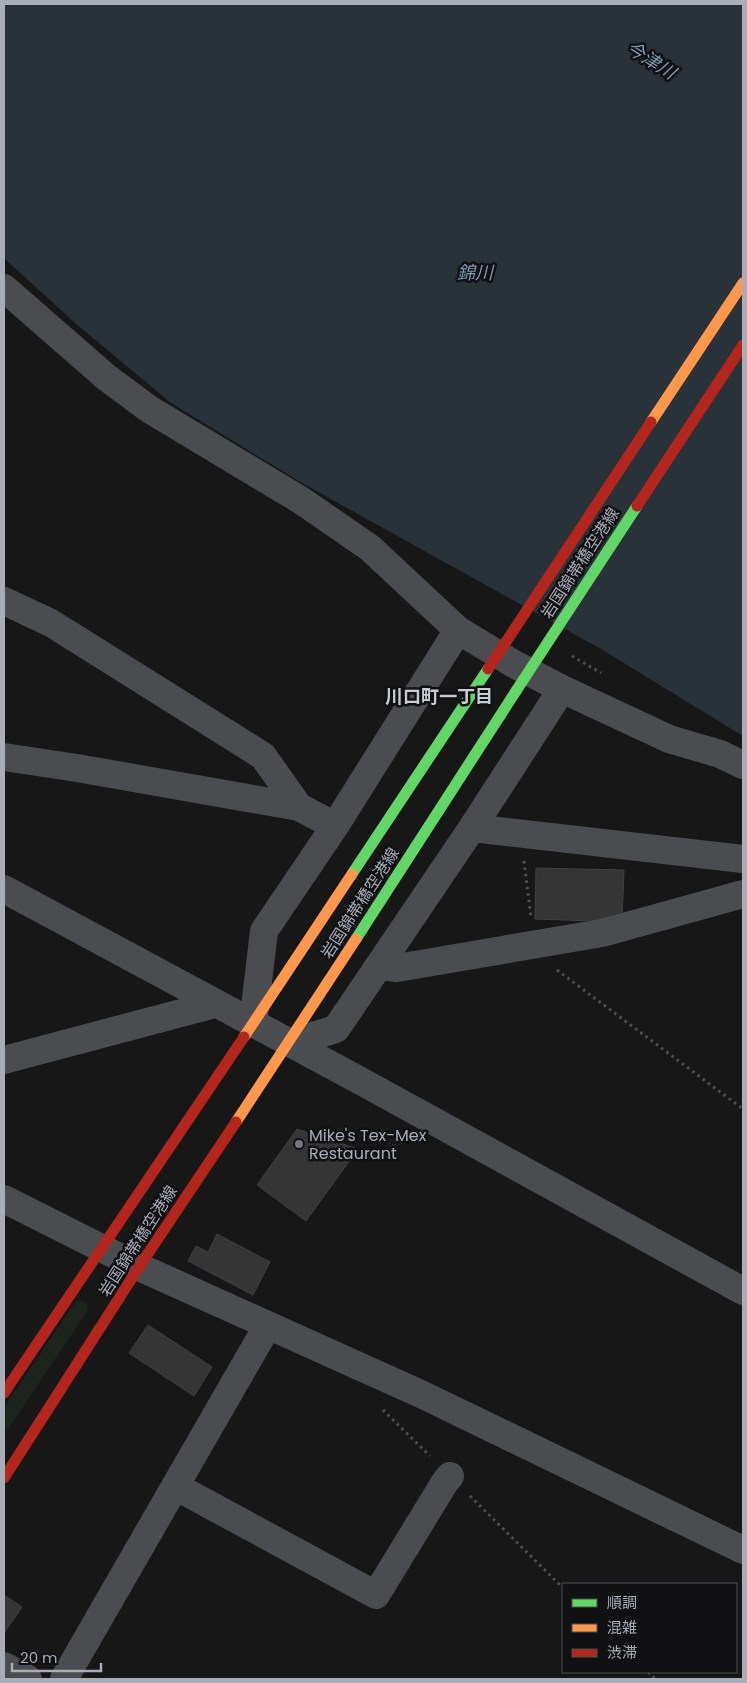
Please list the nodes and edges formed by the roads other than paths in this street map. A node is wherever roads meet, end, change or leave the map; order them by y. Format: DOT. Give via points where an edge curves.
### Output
graph roads {
  1 [pos="743,283"];
  2 [pos="4,288"];
  3 [pos="743,345"];
  4 [pos="4,601"];
  5 [pos="458,630"];
  6 [pos="562,689"];
  7 [pos="4,757"];
  8 [pos="743,764"];
  9 [pos="299,807"];
  10 [pos="335,826"];
  11 [pos="472,828"];
  12 [pos="743,859"];
  13 [pos="4,889"];
  14 [pos="743,894"];
  15 [pos="379,966"];
  16 [pos="215,1004"];
  17 [pos="253,1024"];
  18 [pos="290,1043"];
  19 [pos="4,1060"];
  20 [pos="4,1199"];
  21 [pos="102,1248"];
  22 [pos="139,1267"];
  23 [pos="743,1291"];
  24 [pos="268,1326"];
  25 [pos="4,1394"];
  26 [pos="450,1476"];
  27 [pos="4,1478"];
  28 [pos="176,1486"];
  29 [pos="743,1550"];
  30 [pos="4,1666"];
  31 [pos="28,1679"];
  32 [pos="64,1679"];
  1 -- 17 [label="main road, 岩国錦帯橋空港線, bridge"];
  2 -- 5 [label="street" via="106,377 149,409 302,501 370,548"];
  3 -- 18 [label="main road, 岩国錦帯橋空港線, bridge"];
  4 -- 9 [label="street" via="51,623 263,756"];
  5 -- 6 [label="street"];
  5 -- 10 [label="street"];
  6 -- 8 [label="street" via="669,739"];
  6 -- 11 [label="street"];
  7 -- 9 [label="street"];
  9 -- 10 [label="street"];
  10 -- 17 [label="street" via="264,931"];
  11 -- 12 [label="street"];
  11 -- 15 [label="street"];
  13 -- 16 [label="street"];
  14 -- 15 [label="street" via="602,933 397,968"];
  15 -- 18 [label="street" via="336,1029"];
  16 -- 17 [label="street"];
  16 -- 19 [label="street"];
  17 -- 18 [label="street"];
  17 -- 21 [label="main road, 岩国錦帯橋空港線"];
  18 -- 22 [label="main road, 岩国錦帯橋空港線"];
  18 -- 23 [label="street"];
  20 -- 21 [label="street"];
  21 -- 22 [label="street"];
  21 -- 25 [label="main road, 岩国錦帯橋空港線"];
  22 -- 24 [label="street"];
  22 -- 27 [label="main road, 岩国錦帯橋空港線"];
  24 -- 28 [label="street"];
  24 -- 29 [label="street" via="423,1395"];
  26 -- 28 [label="street" via="376,1595"];
  28 -- 32 [label="street"];
  30 -- 31 [label="street"];
}
